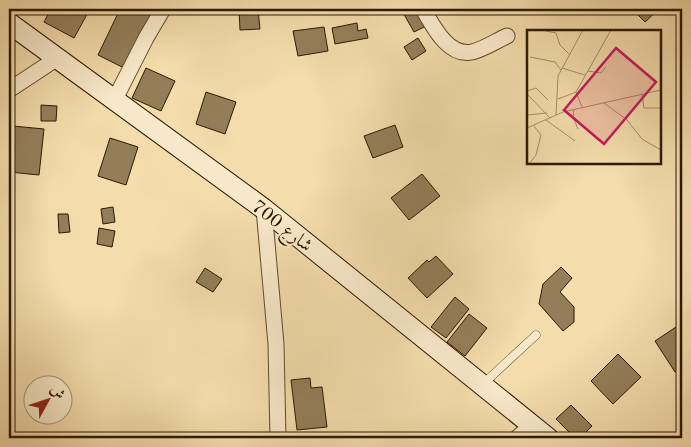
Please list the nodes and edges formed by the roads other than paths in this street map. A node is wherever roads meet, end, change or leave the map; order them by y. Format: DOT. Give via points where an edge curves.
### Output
graph roads {
  1 [pos="163,9"];
  2 [pos="423,9"];
  3 [pos="9,23"];
  4 [pos="507,36"];
  5 [pos="56,59"];
  6 [pos="9,90"];
  7 [pos="114,102"];
  8 [pos="264,208"];
  9 [pos="536,334"];
  10 [pos="482,386"];
  11 [pos="524,432"];
  12 [pos="278,438"];
  13 [pos="548,438"];
  1 -- 7 [label="street"];
  2 -- 4 [label="street" via="444,41 462,53 473,52"];
  3 -- 5 [label="main road, شارع 700"];
  5 -- 6 [label="street"];
  5 -- 7 [label="main road, شارع 700"];
  7 -- 8 [label="main road, شارع 700"];
  8 -- 10 [label="main road, شارع 700"];
  8 -- 12 [label="street" via="276,344"];
  9 -- 10 [label="lane"];
  10 -- 11 [label="main road, شارع 700"];
  11 -- 13 [label="main road, شارع 700"];
}
